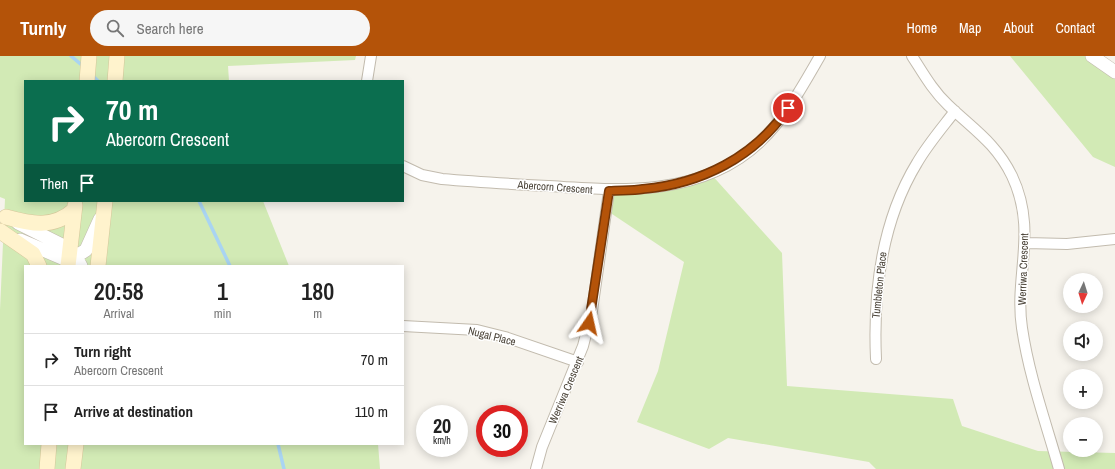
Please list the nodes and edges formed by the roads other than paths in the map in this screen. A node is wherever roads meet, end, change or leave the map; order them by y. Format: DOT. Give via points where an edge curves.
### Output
graph roads {
  1 [pos="89,56"];
  2 [pos="117,56"];
  3 [pos="370,56"];
  4 [pos="820,56"];
  5 [pos="912,56"];
  6 [pos="1092,56"];
  7 [pos="1115,72"];
  8 [pos="87,80"];
  9 [pos="115,80"];
  10 [pos="368,80"];
  11 [pos="955,111"];
  12 [pos="404,166"];
  13 [pos="609,191"];
  14 [pos="105,204"];
  15 [pos="75,206"];
  16 [pos="1,224"];
  17 [pos="1115,238"];
  18 [pos="1026,244"];
  19 [pos="73,260"];
  20 [pos="38,265"];
  21 [pos="98,265"];
  22 [pos="404,326"];
  23 [pos="876,359"];
  24 [pos="578,362"];
  25 [pos="50,445"];
  26 [pos="76,445"];
  27 [pos="47,469"];
  28 [pos="73,469"];
  29 [pos="536,469"];
  30 [pos="1059,469"];
  1 -- 8 [label="main road"];
  2 -- 9 [label="main road"];
  3 -- 10 [label="street"];
  4 -- 13 [label="street, Abercorn Crescent" via="798,96 780,121 734,162 703,176 676,184 643,190"];
  5 -- 11 [label="street, Werriwa Crescent" via="932,87"];
  6 -- 7 [label="street"];
  11 -- 18 [label="street, Werriwa Crescent" via="982,134 1007,166 1022,203"];
  11 -- 23 [label="street, Tumbleton Place" via="917,163 893,213 880,267 875,328"];
  12 -- 13 [label="street, Abercorn Crescent" via="422,175 442,179"];
  13 -- 24 [label="street, Werriwa Crescent" via="592,311"];
  14 -- 19 [label="street" via="91,243"];
  14 -- 21 [label="main road"];
  15 -- 16 [label="main road" via="65,218 54,223"];
  15 -- 19 [label="main road"];
  16 -- 19 [label="street"];
  16 -- 20 [label="main road" via="33,254"];
  17 -- 18 [label="street" via="1067,244"];
  18 -- 30 [label="street, Werriwa Crescent" via="1021,300 1022,327"];
  22 -- 24 [label="street, Nugal Place" via="477,330"];
  24 -- 29 [label="street, Werriwa Crescent" via="542,447"];
  25 -- 27 [label="main road"];
  26 -- 28 [label="main road"];
}
